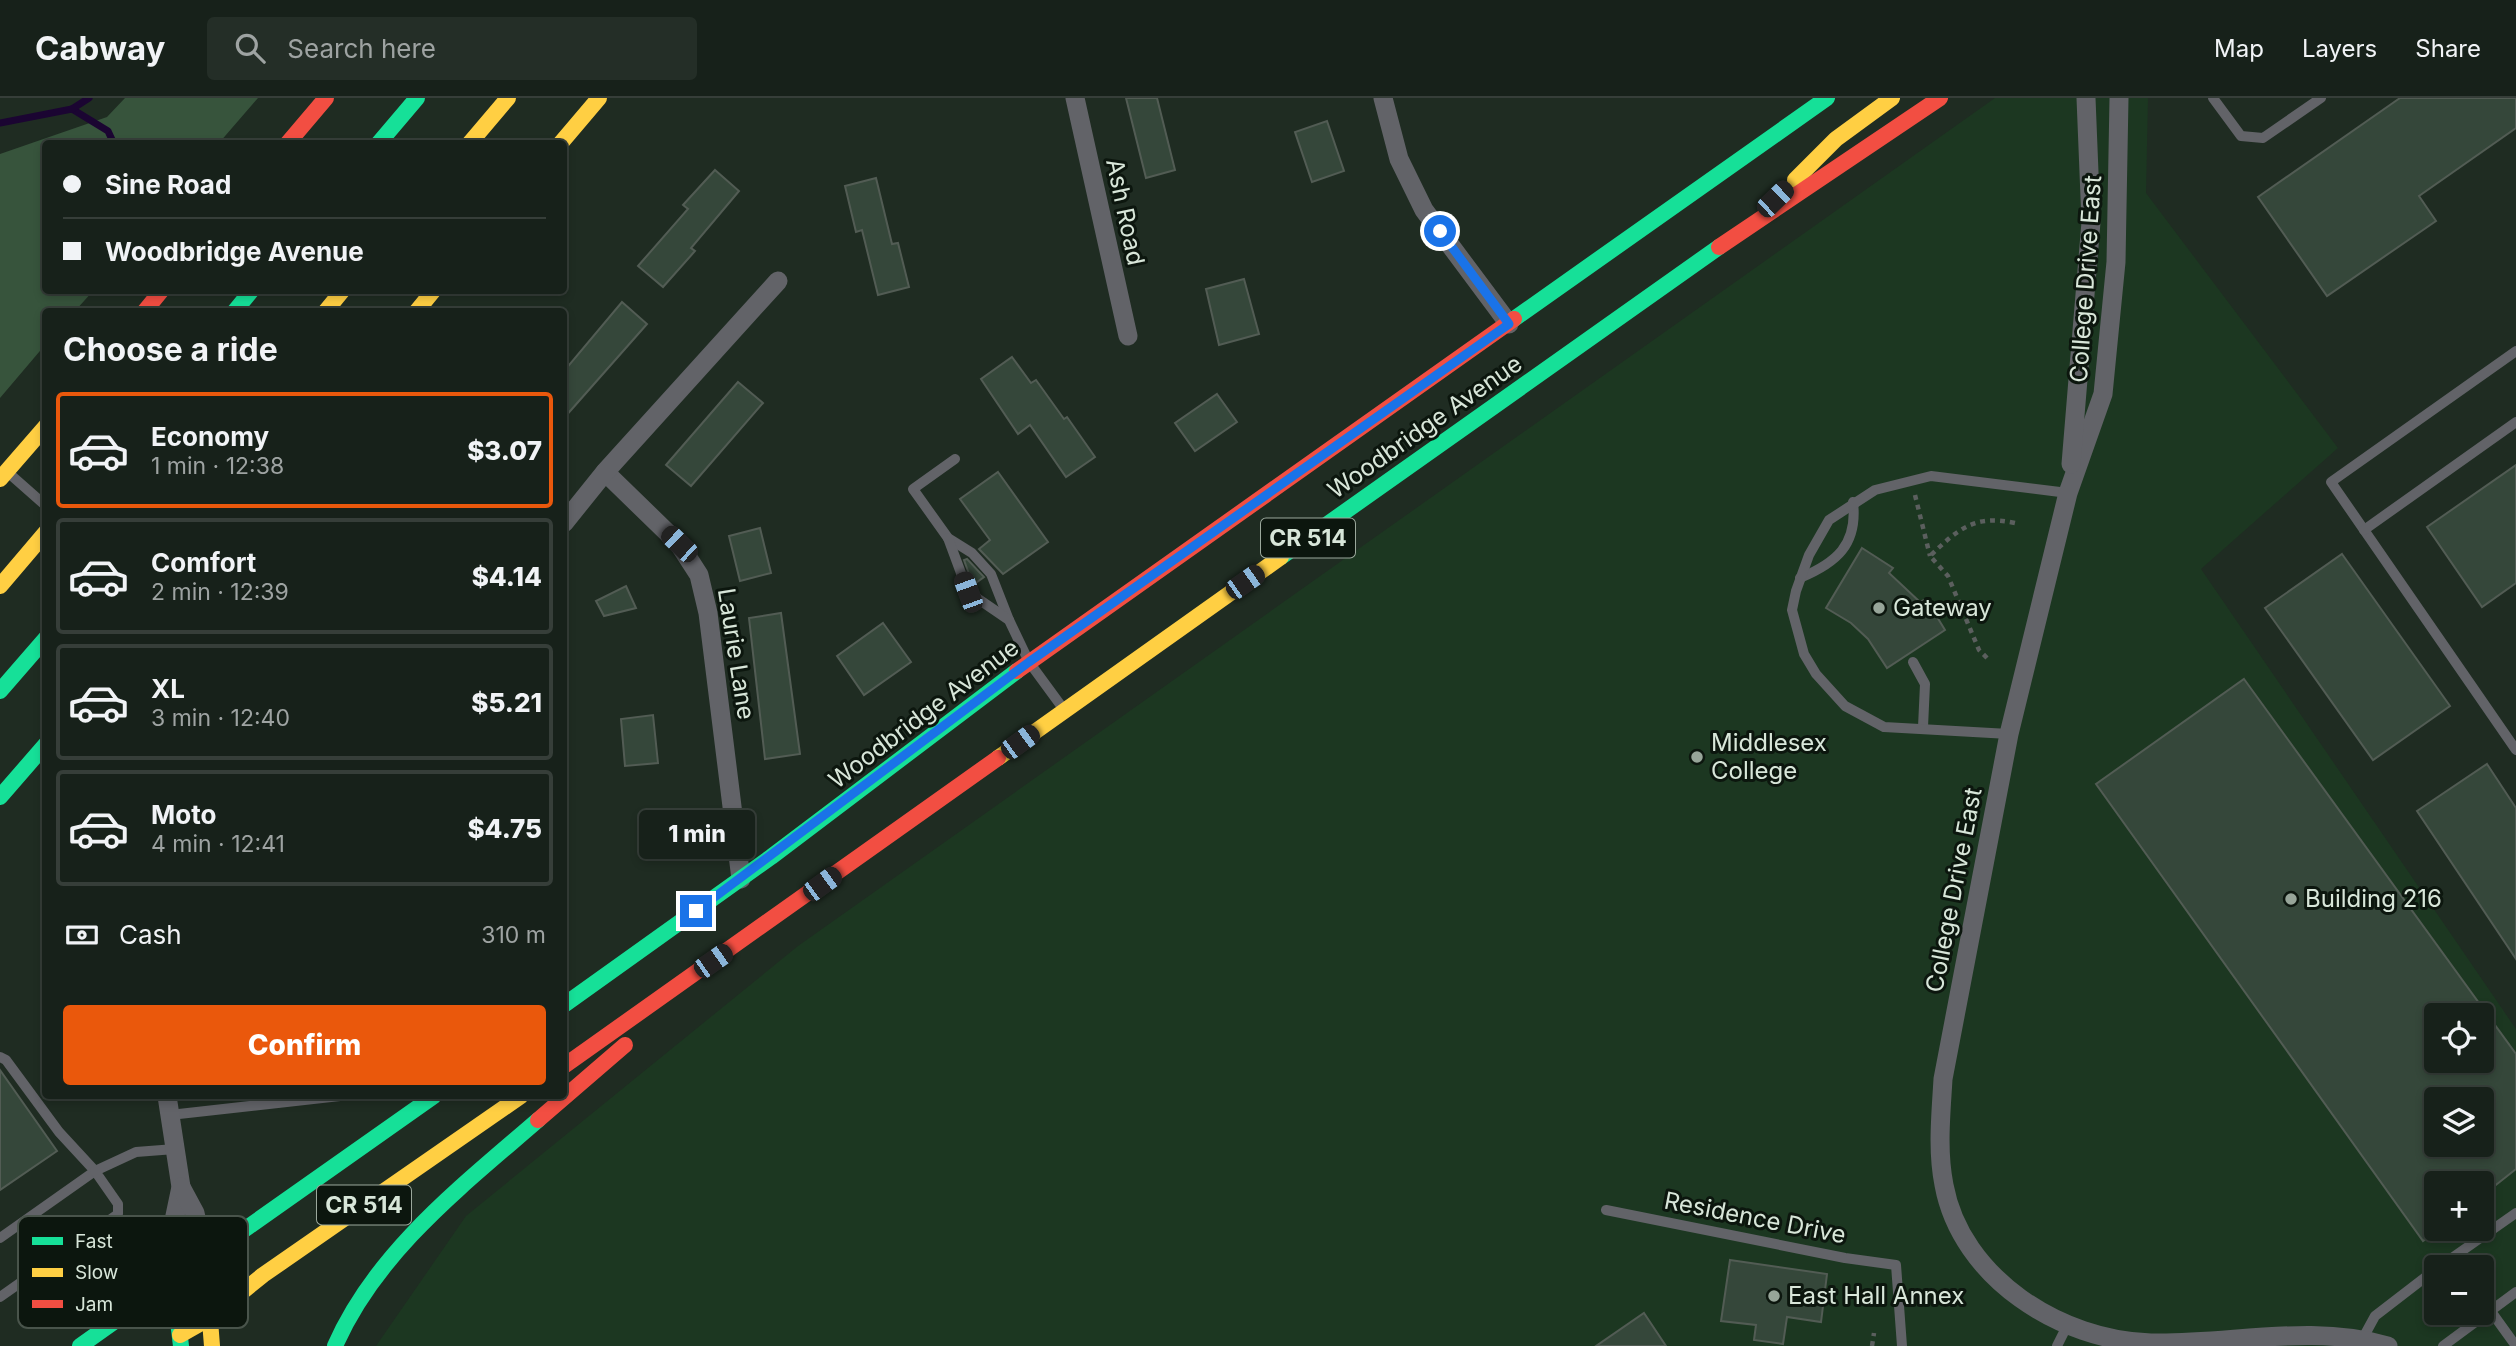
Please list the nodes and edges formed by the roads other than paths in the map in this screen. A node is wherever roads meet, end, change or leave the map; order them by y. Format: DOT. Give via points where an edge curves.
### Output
graph roads {
  1 [pos="326,98"];
  2 [pos="417,98"];
  3 [pos="508,98"];
  4 [pos="599,98"];
  5 [pos="1075,98"];
  6 [pos="1383,98"];
  7 [pos="1827,98"];
  8 [pos="1892,98"];
  9 [pos="1940,98"];
  10 [pos="2086,98"];
  11 [pos="2119,98"];
  12 [pos="2213,98"];
  13 [pos="2321,98"];
  14 [pos="290,140"];
  15 [pos="381,140"];
  16 [pos="472,140"];
  17 [pos="563,140"];
  18 [pos="1741,231"];
  19 [pos="778,281"];
  20 [pos="159,294"];
  21 [pos="249,294"];
  22 [pos="340,294"];
  23 [pos="431,294"];
  24 [pos="147,308"];
  25 [pos="237,308"];
  26 [pos="328,308"];
  27 [pos="419,308"];
  28 [pos="1509,324"];
  29 [pos="1128,336"];
  30 [pos="2516,351"];
  31 [pos="2516,422"];
  32 [pos="42,431"];
  33 [pos="955,459"];
  34 [pos="605,472"];
  35 [pos="3,475"];
  36 [pos="2068,493"];
  37 [pos="1853,502"];
  38 [pos="42,503"];
  39 [pos="567,519"];
  40 [pos="2364,530"];
  41 [pos="42,537"];
  42 [pos="948,538"];
  43 [pos="1800,578"];
  44 [pos="0,586"];
  45 [pos="1009,620"];
  46 [pos="42,643"];
  47 [pos="1029,662"];
  48 [pos="1913,662"];
  49 [pos="0,691"];
  50 [pos="1065,710"];
  51 [pos="1923,727"];
  52 [pos="2008,734"];
  53 [pos="42,749"];
  54 [pos="2516,750"];
  55 [pos="0,797"];
  56 [pos="741,879"];
  57 [pos="756,932"];
  58 [pos="567,1003"];
  59 [pos="0,1057"];
  60 [pos="567,1064"];
  61 [pos="567,1095"];
  62 [pos="283,1099"];
  63 [pos="430,1099"];
  64 [pos="517,1099"];
  65 [pos="562,1099"];
  66 [pos="169,1105"];
  67 [pos="175,1149"];
  68 [pos="95,1171"];
  69 [pos="181,1187"];
  70 [pos="1606,1210"];
  71 [pos="2516,1213"];
  72 [pos="31,1216"];
  73 [pos="115,1216"];
  74 [pos="175,1216"];
  75 [pos="196,1216"];
  76 [pos="18,1225"];
  77 [pos="248,1227"];
  78 [pos="0,1238"];
  79 [pos="2456,1255"];
  80 [pos="2424,1279"];
  81 [pos="18,1284"];
  82 [pos="248,1287"];
  83 [pos="2516,1292"];
  84 [pos="0,1297"];
  85 [pos="2494,1307"];
  86 [pos="2494,1316"];
  87 [pos="2470,1325"];
  88 [pos="2067,1326"];
  89 [pos="105,1328"];
  90 [pos="196,1328"];
  91 [pos="210,1328"];
  92 [pos="2362,1339"];
  93 [pos="180,1340"];
  94 [pos="80,1346"];
  95 [pos="164,1346"];
  96 [pos="212,1346"];
  97 [pos="335,1346"];
  98 [pos="1902,1346"];
  99 [pos="2057,1346"];
  100 [pos="2388,1346"];
  101 [pos="2443,1346"];
  102 [pos="2516,1346"];
  1 -- 14 [label="main road"];
  2 -- 15 [label="main road"];
  3 -- 16 [label="main road"];
  4 -- 17 [label="main road"];
  5 -- 29 [label="street, Ash Road"];
  6 -- 28 [label="street" via="1399,159 1424,210"];
  7 -- 28 [label="main road, Woodbridge Avenue / CR 514"];
  8 -- 18 [label="main road" via="1836,139"];
  9 -- 18 [label="main road, Woodbridge Avenue / CR 514"];
  10 -- 36 [label="street" via="2091,222"];
  11 -- 36 [label="street, College Drive East" via="2116,262 2103,394"];
  12 -- 13 [label="lane" via="2241,136 2263,138"];
  18 -- 50 [label="main road, Woodbridge Avenue / CR 514"];
  19 -- 34 [label="street"];
  20 -- 24 [label="main road"];
  21 -- 25 [label="main road"];
  22 -- 26 [label="main road"];
  23 -- 27 [label="main road"];
  28 -- 47 [label="main road, Woodbridge Avenue / CR 514"];
  30 -- 40 [label="lane" via="2331,482"];
  31 -- 40 [label="lane"];
  32 -- 35 [label="main road"];
  33 -- 42 [label="lane" via="913,489"];
  34 -- 39 [label="street"];
  34 -- 56 [label="street, Laurie Lane" via="679,544 699,575 708,613"];
  35 -- 38 [label="lane"];
  36 -- 37 [label="lane" via="1931,476 1891,484"];
  36 -- 52 [label="street, College Drive East"];
  37 -- 43 [label="lane" via="1829,520"];
  37 -- 43 [label="lane" via="1853,531 1837,559"];
  40 -- 54 [label="lane"];
  41 -- 44 [label="main road"];
  42 -- 45 [label="lane" via="972,553 991,574"];
  42 -- 45 [label="lane" via="968,592"];
  43 -- 51 [label="lane" via="1792,610 1804,654 1816,674 1845,706 1884,727"];
  45 -- 47 [label="lane"];
  46 -- 49 [label="main road"];
  47 -- 50 [label="lane"];
  47 -- 56 [label="main road, Woodbridge Avenue / CR 514"];
  48 -- 51 [label="lane" via="1925,684"];
  50 -- 57 [label="main road, Woodbridge Avenue / CR 514"];
  51 -- 52 [label="lane"];
  52 -- 88 [label="street, College Drive East" via="1943,1079 1939,1132 1943,1184 1962,1236 1985,1265 2005,1287"];
  53 -- 55 [label="main road"];
  56 -- 58 [label="main road, Woodbridge Avenue / CR 514"];
  57 -- 60 [label="main road, Woodbridge Avenue / CR 514"];
  57 -- 61 [label="main road"];
  59 -- 68 [label="lane"];
  62 -- 66 [label="lane"];
  63 -- 77 [label="main road, CR 514"];
  64 -- 82 [label="main road, CR 514"];
  65 -- 97 [label="main road" via="429,1214 351,1309"];
  66 -- 67 [label="street"];
  67 -- 68 [label="lane" via="136,1152"];
  67 -- 69 [label="street"];
  68 -- 72 [label="lane"];
  68 -- 73 [label="lane" via="118,1205"];
  69 -- 74 [label="street"];
  69 -- 75 [label="street"];
  70 -- 98 [label="lane, Residence Drive" via="1896,1265"];
  71 -- 79 [label="lane"];
  76 -- 78 [label="lane"];
  80 -- 92 [label="lane" via="2375,1316"];
  81 -- 84 [label="lane"];
  83 -- 85 [label="lane"];
  86 -- 102 [label="lane"];
  87 -- 101 [label="lane"];
  88 -- 92 [label="street, College Drive East" via="2112,1340 2152,1343 2322,1335"];
  88 -- 99 [label="lane"];
  89 -- 94 [label="main road, CR 514"];
  90 -- 93 [label="main road, CR 514"];
  91 -- 96 [label="main road"];
  92 -- 100 [label="street, College Drive East"];
  93 -- 95 [label="main road, CR 514"];
}
